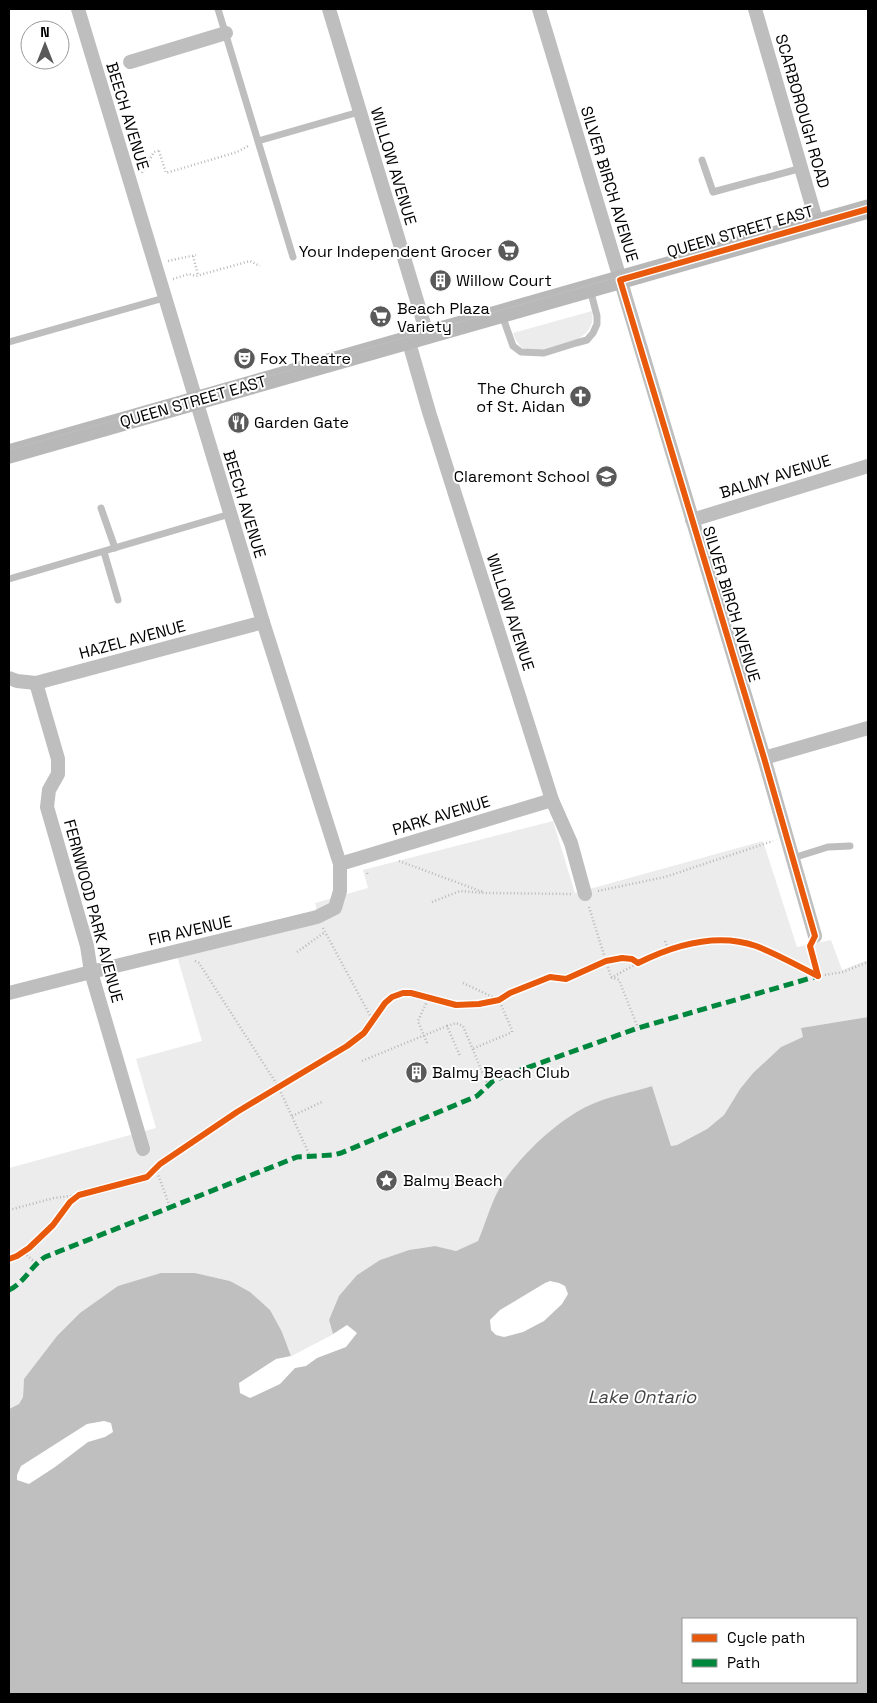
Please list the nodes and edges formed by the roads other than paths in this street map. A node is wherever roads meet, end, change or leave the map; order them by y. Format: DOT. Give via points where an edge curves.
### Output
graph roads {
  1 [pos="78,9"];
  2 [pos="218,9"];
  3 [pos="328,9"];
  4 [pos="539,9"];
  5 [pos="755,9"];
  6 [pos="226,33"];
  7 [pos="130,62"];
  8 [pos="359,112"];
  9 [pos="258,141"];
  10 [pos="702,160"];
  11 [pos="802,168"];
  12 [pos="868,209"];
  13 [pos="817,224"];
  14 [pos="292,257"];
  15 [pos="620,280"];
  16 [pos="590,288"];
  17 [pos="164,298"];
  18 [pos="501,313"];
  19 [pos="427,334"];
  20 [pos="408,340"];
  21 [pos="9,342"];
  22 [pos="196,400"];
  23 [pos="9,454"];
  24 [pos="868,466"];
  25 [pos="101,508"];
  26 [pos="230,514"];
  27 [pos="692,520"];
  28 [pos="114,548"];
  29 [pos="104,552"];
  30 [pos="9,579"];
  31 [pos="118,600"];
  32 [pos="263,622"];
  33 [pos="9,678"];
  34 [pos="36,683"];
  35 [pos="868,728"];
  36 [pos="764,758"];
  37 [pos="552,800"];
  38 [pos="850,846"];
  39 [pos="793,858"];
  40 [pos="340,864"];
  41 [pos="585,894"];
  42 [pos="816,936"];
  43 [pos="91,972"];
  44 [pos="9,993"];
  45 [pos="143,1149"];
  1 -- 17 [label="street, BEECH AVENUE"];
  2 -- 6 [label="lane"];
  3 -- 8 [label="street, WILLOW AVENUE"];
  4 -- 15 [label="street, SILVER BIRCH AVENUE"];
  5 -- 11 [label="street, SCARBOROUGH ROAD"];
  6 -- 7 [label="street"];
  6 -- 9 [label="lane"];
  8 -- 9 [label="lane"];
  8 -- 19 [label="street, WILLOW AVENUE"];
  9 -- 14 [label="lane"];
  10 -- 11 [label="lane" via="713,192"];
  11 -- 13 [label="street, SCARBOROUGH ROAD"];
  12 -- 13 [label="main road, QUEEN STREET EAST"];
  13 -- 15 [label="main road, QUEEN STREET EAST"];
  15 -- 16 [label="main road, QUEEN STREET EAST"];
  15 -- 27 [label="street, SILVER BIRCH AVENUE"];
  16 -- 18 [label="main road, QUEEN STREET EAST"];
  16 -- 18 [label="lane" via="597,316 593,332 587,340 544,353 521,352 513,346"];
  17 -- 21 [label="lane"];
  17 -- 22 [label="street, BEECH AVENUE"];
  18 -- 19 [label="main road, QUEEN STREET EAST"];
  19 -- 20 [label="main road, QUEEN STREET EAST"];
  20 -- 22 [label="main road, QUEEN STREET EAST"];
  20 -- 37 [label="street, WILLOW AVENUE"];
  22 -- 23 [label="main road, QUEEN STREET EAST"];
  22 -- 26 [label="street, BEECH AVENUE"];
  24 -- 27 [label="street, BALMY AVENUE"];
  25 -- 28 [label="lane"];
  26 -- 28 [label="lane"];
  26 -- 32 [label="street, BEECH AVENUE"];
  27 -- 36 [label="street, SILVER BIRCH AVENUE"];
  28 -- 29 [label="lane"];
  29 -- 30 [label="lane"];
  29 -- 31 [label="lane"];
  32 -- 34 [label="street, HAZEL AVENUE"];
  32 -- 40 [label="street, BEECH AVENUE"];
  33 -- 34 [label="street, HAZEL AVENUE"];
  34 -- 43 [label="street, FERNWOOD PARK AVENUE" via="58,759 58,774 49,790 47,807"];
  35 -- 36 [label="street"];
  36 -- 39 [label="street, SILVER BIRCH AVENUE"];
  37 -- 40 [label="street, PARK AVENUE"];
  37 -- 41 [label="street, WILLOW AVENUE" via="571,843"];
  38 -- 39 [label="lane" via="828,847"];
  39 -- 42 [label="street, SILVER BIRCH AVENUE"];
  40 -- 43 [label="street, FIR AVENUE" via="340,891 335,908 318,917"];
  43 -- 44 [label="street, FIR AVENUE"];
  43 -- 45 [label="street, FERNWOOD PARK AVENUE"];
}
